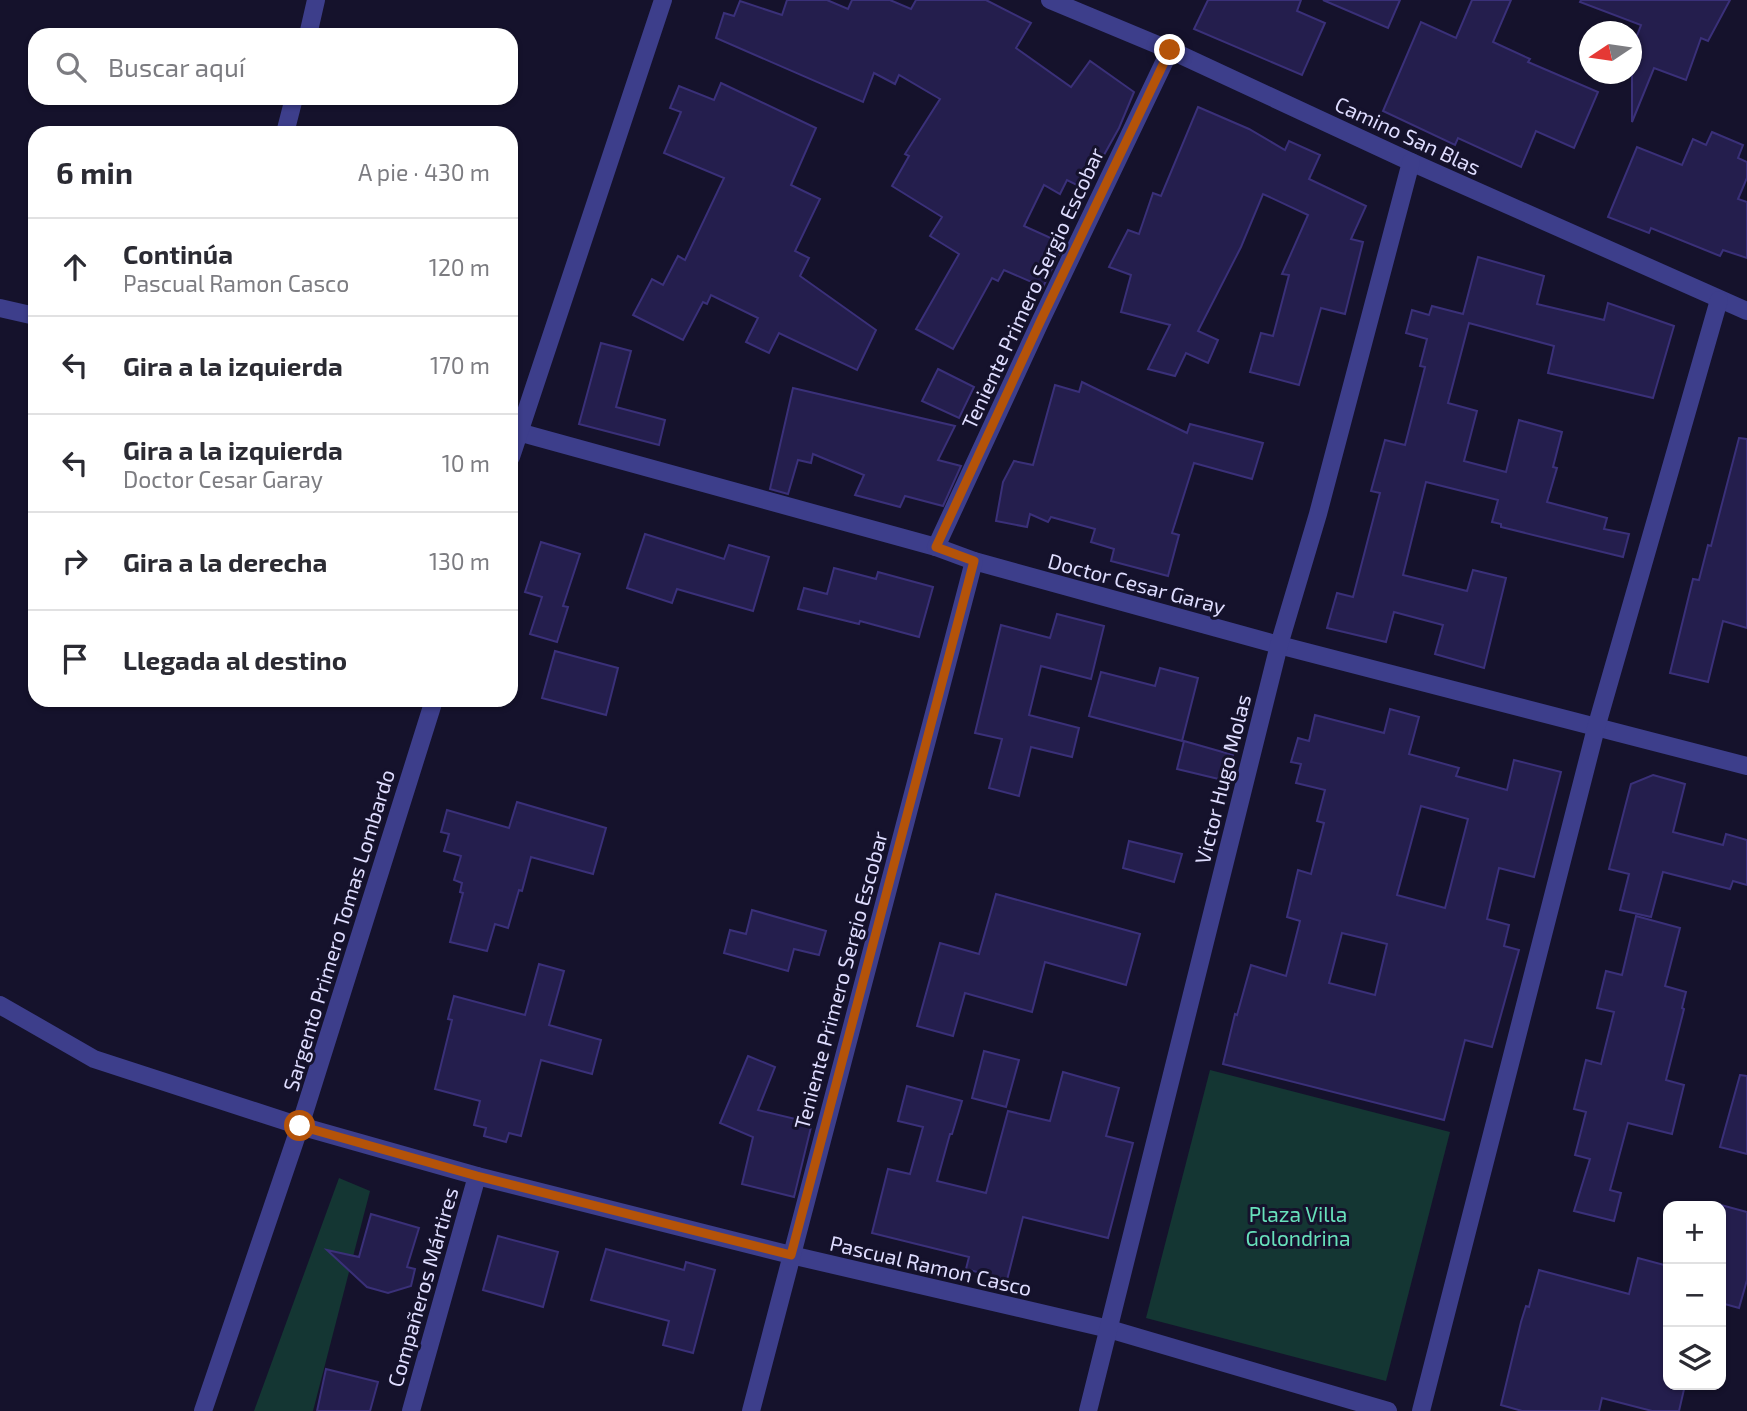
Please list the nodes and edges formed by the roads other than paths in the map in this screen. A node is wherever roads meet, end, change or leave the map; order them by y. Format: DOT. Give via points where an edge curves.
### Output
graph roads {
  1 [pos="316,0"];
  2 [pos="663,0"];
  3 [pos="1050,0"];
  4 [pos="310,28"];
  5 [pos="1170,50"];
  6 [pos="291,105"];
  7 [pos="287,126"];
  8 [pos="1411,162"];
  9 [pos="1718,300"];
  10 [pos="0,308"];
  11 [pos="1747,311"];
  12 [pos="28,314"];
  13 [pos="518,422"];
  14 [pos="518,432"];
  15 [pos="936,547"];
  16 [pos="974,561"];
  17 [pos="1279,645"];
  18 [pos="433,707"];
  19 [pos="1596,728"];
  20 [pos="1747,766"];
  21 [pos="0,1005"];
  22 [pos="300,1126"];
  23 [pos="477,1176"];
  24 [pos="791,1255"];
  25 [pos="1109,1329"];
  26 [pos="203,1411"];
  27 [pos="411,1411"];
  28 [pos="751,1411"];
  29 [pos="1088,1411"];
  30 [pos="1388,1411"];
  31 [pos="1421,1411"];
  1 -- 4 [label="street"];
  2 -- 13 [label="street"];
  3 -- 5 [label="street, Camino San Blas"];
  5 -- 8 [label="street, Camino San Blas"];
  5 -- 15 [label="street, Teniente Primero Sergio Escobar"];
  6 -- 7 [label="street"];
  8 -- 9 [label="street, Camino San Blas"];
  8 -- 17 [label="street, Victor Hugo Molas"];
  9 -- 11 [label="street, Camino San Blas"];
  9 -- 19 [label="street"];
  10 -- 12 [label="street"];
  14 -- 15 [label="street, Doctor Cesar Garay"];
  15 -- 16 [label="street, Doctor Cesar Garay"];
  16 -- 17 [label="street, Doctor Cesar Garay"];
  16 -- 24 [label="street, Teniente Primero Sergio Escobar"];
  17 -- 19 [label="street, Doctor Cesar Garay"];
  17 -- 25 [label="street, Victor Hugo Molas"];
  18 -- 22 [label="street, Sargento Primero Tomas Lombardo"];
  19 -- 20 [label="street, Doctor Cesar Garay"];
  19 -- 31 [label="street"];
  21 -- 22 [label="street, Pascual Ramon Casco" via="94,1059"];
  22 -- 23 [label="street, Pascual Ramon Casco"];
  22 -- 26 [label="street, Sargento Primero Tomas Lombardo"];
  23 -- 24 [label="street, Pascual Ramon Casco"];
  23 -- 27 [label="street, Compañeros Mártires"];
  24 -- 25 [label="street, Pascual Ramon Casco"];
  24 -- 28 [label="street, Teniente Primero Sergio Escobar"];
  25 -- 29 [label="street, Victor Hugo Molas"];
  25 -- 30 [label="street, Pascual Ramon Casco"];
}
